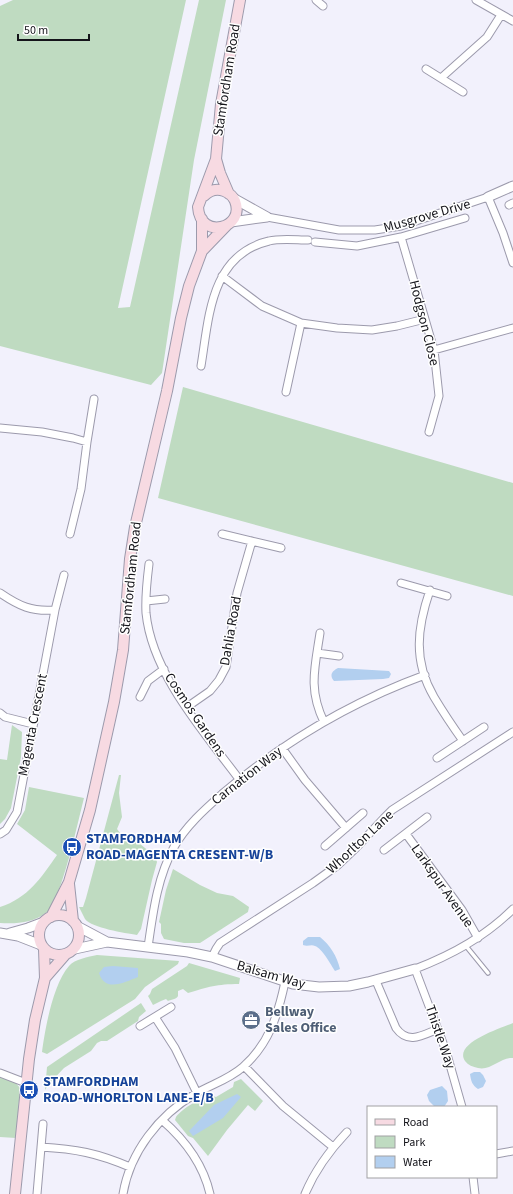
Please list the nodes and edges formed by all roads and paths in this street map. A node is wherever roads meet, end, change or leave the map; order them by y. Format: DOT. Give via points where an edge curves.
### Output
graph roads {
  1 [pos="240,0"];
  2 [pos="316,0"];
  3 [pos="476,0"];
  4 [pos="323,6"];
  5 [pos="501,15"];
  6 [pos="513,21"];
  7 [pos="426,70"];
  8 [pos="441,78"];
  9 [pos="463,92"];
  10 [pos="216,159"];
  11 [pos="513,186"];
  12 [pos="204,196"];
  13 [pos="231,196"];
  14 [pos="488,197"];
  15 [pos="267,217"];
  16 [pos="465,218"];
  17 [pos="202,220"];
  18 [pos="229,224"];
  19 [pos="401,237"];
  20 [pos="202,252"];
  21 [pos="513,263"];
  22 [pos="222,276"];
  23 [pos="425,319"];
  24 [pos="301,323"];
  25 [pos="513,328"];
  26 [pos="434,350"];
  27 [pos="201,366"];
  28 [pos="286,392"];
  29 [pos="94,399"];
  30 [pos="0,428"];
  31 [pos="429,432"];
  32 [pos="87,442"];
  33 [pos="70,534"];
  34 [pos="222,534"];
  35 [pos="252,541"];
  36 [pos="281,548"];
  37 [pos="149,564"];
  38 [pos="64,575"];
  39 [pos="401,583"];
  40 [pos="430,590"];
  41 [pos="0,593"];
  42 [pos="447,596"];
  43 [pos="165,600"];
  44 [pos="146,601"];
  45 [pos="55,610"];
  46 [pos="320,633"];
  47 [pos="317,654"];
  48 [pos="339,656"];
  49 [pos="164,669"];
  50 [pos="425,675"];
  51 [pos="140,697"];
  52 [pos="187,707"];
  53 [pos="0,713"];
  54 [pos="324,722"];
  55 [pos="34,724"];
  56 [pos="484,727"];
  57 [pos="513,732"];
  58 [pos="463,741"];
  59 [pos="282,748"];
  60 [pos="438,758"];
  61 [pos="239,779"];
  62 [pos="363,813"];
  63 [pos="427,817"];
  64 [pos="346,828"];
  65 [pos="0,834"];
  66 [pos="406,834"];
  67 [pos="325,846"];
  68 [pos="384,850"];
  69 [pos="69,882"];
  70 [pos="512,914"];
  71 [pos="47,919"];
  72 [pos="75,923"];
  73 [pos="4,933"];
  74 [pos="478,938"];
  75 [pos="108,942"];
  76 [pos="466,946"];
  77 [pos="43,947"];
  78 [pos="148,947"];
  79 [pos="75,948"];
  80 [pos="65,955"];
  81 [pos="212,958"];
  82 [pos="415,969"];
  83 [pos="488,973"];
  84 [pos="45,978"];
  85 [pos="376,981"];
  86 [pos="285,982"];
  87 [pos="172,1006"];
  88 [pos="155,1017"];
  89 [pos="140,1026"];
  90 [pos="438,1029"];
  91 [pos="244,1066"];
  92 [pos="0,1073"];
  93 [pos="26,1083"];
  94 [pos="197,1093"];
  95 [pos="462,1106"];
  96 [pos="162,1120"];
  97 [pos="43,1124"];
  98 [pos="347,1132"];
  99 [pos="333,1147"];
  100 [pos="41,1148"];
  101 [pos="513,1151"];
  102 [pos="497,1154"];
  103 [pos="130,1167"];
  104 [pos="473,1178"];
  105 [pos="15,1194"];
  106 [pos="37,1194"];
  107 [pos="123,1194"];
  108 [pos="210,1194"];
  109 [pos="305,1194"];
  110 [pos="475,1194"];
  1 -- 10 [label="main road, Stamfordham Road" via="221,104"];
  2 -- 4 [label="street"];
  3 -- 5 [label="street"];
  5 -- 6 [label="street"];
  5 -- 8 [label="street" via="488,37"];
  7 -- 8 [label="street"];
  8 -- 9 [label="street"];
  10 -- 12 [label="main road, Stamfordham Road"];
  10 -- 13 [label="main road, Stamfordham Road"];
  11 -- 14 [label="street, Musgrove Drive"];
  12 -- 13 [label="main road" via="214,190 221,190"];
  12 -- 17 [label="main road, Stamfordham Road" via="198,207"];
  13 -- 15 [label="street"];
  13 -- 18 [label="main road, Stamfordham Road" via="236,210"];
  14 -- 15 [label="street, Musgrove Drive" via="401,226 376,230 346,231"];
  14 -- 21 [label="street"];
  15 -- 18 [label="street"];
  16 -- 19 [label="street"];
  17 -- 18 [label="main road" via="215,228"];
  17 -- 20 [label="main road, Stamfordham Road"];
  18 -- 20 [label="main road, Stamfordham Road"];
  19 -- 22 [label="street" via="357,246 270,240 250,247"];
  19 -- 23 [label="street, Hodgson Close"];
  20 -- 69 [label="main road, Stamfordham Road" via="189,286 181,318 135,527 118,684 90,810"];
  22 -- 24 [label="street" via="262,306"];
  22 -- 27 [label="street" via="211,301"];
  23 -- 24 [label="street" via="372,330"];
  23 -- 26 [label="street, Hodgson Close"];
  24 -- 28 [label="street"];
  25 -- 26 [label="street"];
  26 -- 31 [label="street, Hodgson Close" via="439,396"];
  29 -- 32 [label="street"];
  30 -- 32 [label="street" via="42,432"];
  32 -- 33 [label="street" via="81,489"];
  34 -- 35 [label="street"];
  35 -- 36 [label="street"];
  35 -- 52 [label="street, Dahlia Road" via="236,599 226,667 220,680 210,691"];
  37 -- 44 [label="street, Cosmos Gardens"];
  38 -- 45 [label="street, Magenta Crescent"];
  39 -- 40 [label="street"];
  40 -- 42 [label="street"];
  40 -- 50 [label="street" via="422,610 419,633 420,659"];
  41 -- 45 [label="street" via="29,608"];
  43 -- 44 [label="street"];
  44 -- 49 [label="street, Cosmos Gardens" via="152,641"];
  45 -- 55 [label="street, Magenta Crescent"];
  46 -- 47 [label="street"];
  47 -- 48 [label="street"];
  47 -- 54 [label="street" via="313,686"];
  49 -- 51 [label="street" via="148,681"];
  49 -- 52 [label="street, Cosmos Gardens"];
  50 -- 54 [label="street, Carnation Way"];
  50 -- 58 [label="street" via="434,698"];
  52 -- 61 [label="street, Cosmos Gardens"];
  53 -- 55 [label="street" via="5,717"];
  54 -- 59 [label="street, Carnation Way"];
  55 -- 65 [label="street, Magenta Crescent" via="17,812 6,830"];
  56 -- 58 [label="street"];
  57 -- 81 [label="street, Whorlton Lane" via="388,814 340,863 220,943"];
  58 -- 60 [label="street"];
  59 -- 61 [label="street, Carnation Way"];
  59 -- 64 [label="street" via="305,780"];
  61 -- 78 [label="street, Carnation Way" via="200,814 174,847 159,887"];
  62 -- 64 [label="street"];
  63 -- 66 [label="street, Larkspur Avenue"];
  64 -- 67 [label="street"];
  66 -- 68 [label="street, Larkspur Avenue"];
  66 -- 74 [label="street, Larkspur Avenue" via="462,910"];
  69 -- 71 [label="main road, Stamfordham Road"];
  69 -- 72 [label="main road, Stamfordham Road"];
  70 -- 74 [label="street, Balsam Way"];
  71 -- 72 [label="main road" via="62,915"];
  71 -- 73 [label="street" via="28,928"];
  71 -- 77 [label="main road" via="39,932"];
  72 -- 75 [label="street, Balsam Way"];
  72 -- 79 [label="main road" via="80,938"];
  73 -- 77 [label="street"];
  74 -- 76 [label="street, Balsam Way"];
  75 -- 78 [label="street, Balsam Way"];
  75 -- 79 [label="street, Balsam Way"];
  76 -- 82 [label="street, Balsam Way"];
  76 -- 83 [label="lane"];
  77 -- 80 [label="main road" via="53,955"];
  77 -- 84 [label="main road"];
  78 -- 81 [label="street, Balsam Way"];
  79 -- 80 [label="main road"];
  80 -- 84 [label="main road"];
  81 -- 86 [label="street, Balsam Way"];
  82 -- 85 [label="street, Balsam Way"];
  82 -- 90 [label="street, Thistle Way"];
  84 -- 93 [label="main road" via="35,1020"];
  85 -- 86 [label="street, Balsam Way" via="349,986 319,987"];
  85 -- 90 [label="street" via="400,1033 412,1038"];
  86 -- 91 [label="street" via="271,1029"];
  87 -- 88 [label="street"];
  88 -- 89 [label="street"];
  88 -- 94 [label="street" via="175,1048"];
  90 -- 95 [label="street, Thistle Way"];
  91 -- 94 [label="street" via="224,1080"];
  91 -- 99 [label="street" via="283,1106"];
  92 -- 93 [label="street"];
  93 -- 105 [label="main road"];
  94 -- 96 [label="street"];
  96 -- 103 [label="street" via="145,1141"];
  96 -- 108 [label="street" via="193,1153"];
  97 -- 100 [label="street"];
  98 -- 99 [label="street"];
  99 -- 109 [label="street" via="316,1171"];
  100 -- 103 [label="street" via="85,1151"];
  100 -- 106 [label="street"];
  101 -- 102 [label="street"];
  103 -- 107 [label="street"];
  104 -- 110 [label="street"];
}
